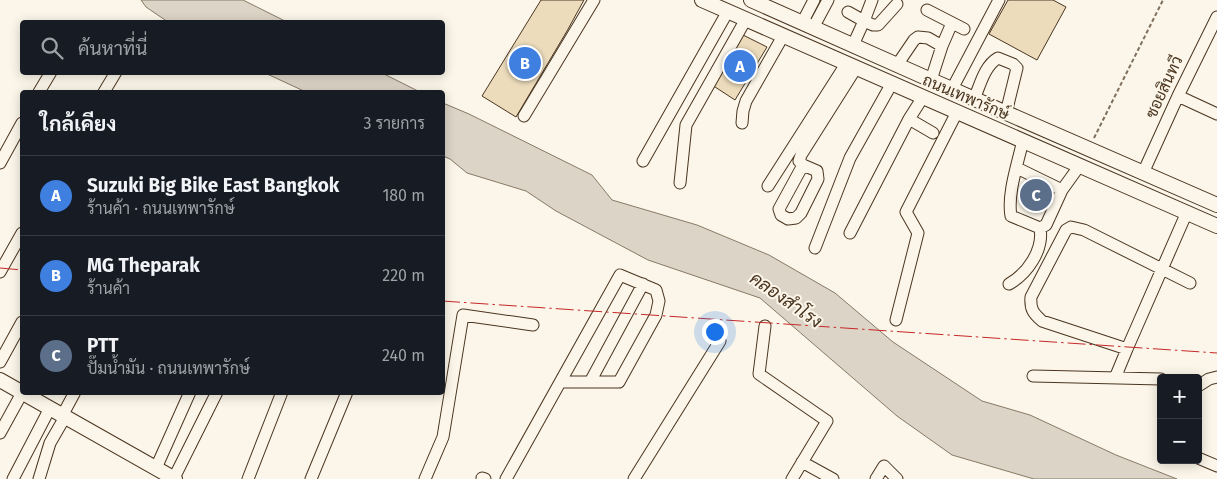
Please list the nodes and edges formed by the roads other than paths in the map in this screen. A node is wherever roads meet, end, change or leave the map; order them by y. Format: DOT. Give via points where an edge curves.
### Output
graph roads {
  1 [pos="594,0"];
  2 [pos="702,0"];
  3 [pos="751,0"];
  4 [pos="814,0"];
  5 [pos="828,0"];
  6 [pos="872,0"];
  7 [pos="999,0"];
  8 [pos="897,4"];
  9 [pos="927,10"];
  10 [pos="728,12"];
  11 [pos="848,12"];
  12 [pos="746,19"];
  13 [pos="1216,20"];
  14 [pos="864,21"];
  15 [pos="952,23"];
  16 [pos="808,25"];
  17 [pos="964,29"];
  18 [pos="783,36"];
  19 [pos="853,45"];
  20 [pos="942,46"];
  21 [pos="897,65"];
  22 [pos="851,66"];
  23 [pos="49,75"];
  24 [pos="114,75"];
  25 [pos="931,80"];
  26 [pos="892,83"];
  27 [pos="952,89"];
  28 [pos="41,90"];
  29 [pos="105,90"];
  30 [pos="1178,96"];
  31 [pos="923,97"];
  32 [pos="974,99"];
  33 [pos="957,112"];
  34 [pos="1006,113"];
  35 [pos="1217,114"];
  36 [pos="524,116"];
  37 [pos="909,119"];
  38 [pos="742,123"];
  39 [pos="20,127"];
  40 [pos="932,133"];
  41 [pos="1024,140"];
  42 [pos="643,161"];
  43 [pos="0,163"];
  44 [pos="1080,165"];
  45 [pos="803,166"];
  46 [pos="1017,168"];
  47 [pos="1143,173"];
  48 [pos="680,184"];
  49 [pos="768,186"];
  50 [pos="1062,190"];
  51 [pos="1217,205"];
  52 [pos="1187,212"];
  53 [pos="1217,226"];
  54 [pos="1040,228"];
  55 [pos="850,233"];
  56 [pos="20,237"];
  57 [pos="815,248"];
  58 [pos="1162,269"];
  59 [pos="0,272"];
  60 [pos="1190,283"];
  61 [pos="643,284"];
  62 [pos="1008,284"];
  63 [pos="896,320"];
  64 [pos="533,325"];
  65 [pos="20,326"];
  66 [pos="765,326"];
  67 [pos="720,341"];
  68 [pos="1126,349"];
  69 [pos="0,362"];
  70 [pos="1032,376"];
  71 [pos="1217,377"];
  72 [pos="1114,378"];
  73 [pos="1157,379"];
  74 [pos="0,380"];
  75 [pos="561,382"];
  76 [pos="590,382"];
  77 [pos="1202,383"];
  78 [pos="20,392"];
  79 [pos="21,395"];
  80 [pos="26,395"];
  81 [pos="74,395"];
  82 [pos="189,395"];
  83 [pos="216,395"];
  84 [pos="281,395"];
  85 [pos="346,395"];
  86 [pos="50,408"];
  87 [pos="64,416"];
  88 [pos="0,433"];
  89 [pos="1202,460"];
  90 [pos="802,462"];
  91 [pos="1217,466"];
  92 [pos="156,468"];
  93 [pos="175,478"];
  94 [pos="13,479"];
  95 [pos="39,479"];
  96 [pos="248,479"];
  97 [pos="311,479"];
  98 [pos="425,479"];
  99 [pos="506,479"];
  100 [pos="634,479"];
  101 [pos="792,479"];
  102 [pos="834,479"];
  103 [pos="876,479"];
  104 [pos="897,479"];
  1 -- 36 [label="street"];
  2 -- 10 [label="main road, ถนนเทพารักษ์"];
  3 -- 16 [label="main road, ถนนเทพารักษ์"];
  4 -- 16 [label="street"];
  5 -- 16 [label="street"];
  6 -- 14 [label="street"];
  7 -- 27 [label="street"];
  8 -- 14 [label="street" via="878,25"];
  9 -- 15 [label="street"];
  10 -- 12 [label="main road, ถนนเทพารักษ์"];
  10 -- 42 [label="street"];
  11 -- 14 [label="street"];
  12 -- 18 [label="main road, ถนนเทพารักษ์"];
  12 -- 48 [label="street" via="686,124"];
  13 -- 30 [label="street, ซอยสินทวี"];
  14 -- 19 [label="street"];
  15 -- 17 [label="street"];
  15 -- 20 [label="street"];
  16 -- 19 [label="main road, ถนนเทพารักษ์"];
  18 -- 22 [label="main road, ถนนเทพารักษ์"];
  18 -- 38 [label="street" via="746,101"];
  19 -- 21 [label="main road, ถนนเทพารักษ์"];
  20 -- 21 [label="street" via="928,38 918,37"];
  20 -- 25 [label="street"];
  21 -- 25 [label="main road, ถนนเทพารักษ์"];
  22 -- 26 [label="main road, ถนนเทพารักษ์"];
  22 -- 45 [label="street" via="801,155 799,161"];
  22 -- 49 [label="street"];
  23 -- 28 [label="street"];
  24 -- 29 [label="street"];
  25 -- 27 [label="main road, ถนนเทพารักษ์"];
  26 -- 31 [label="main road, ถนนเทพารักษ์"];
  26 -- 57 [label="street" via="850,158"];
  27 -- 32 [label="main road, ถนนเทพารักษ์"];
  30 -- 35 [label="street"];
  30 -- 47 [label="street, ซอยสินทวี"];
  31 -- 33 [label="main road, ถนนเทพารักษ์"];
  31 -- 37 [label="street"];
  32 -- 34 [label="main road, ถนนเทพารักษ์"];
  32 -- 34 [label="street" via="992,62 998,58 1013,64 1017,68 1016,77"];
  33 -- 41 [label="main road, ถนนเทพารักษ์"];
  33 -- 63 [label="street" via="906,212 918,233"];
  34 -- 47 [label="main road, ถนนเทพารักษ์"];
  37 -- 40 [label="street"];
  37 -- 55 [label="street"];
  39 -- 43 [label="street"];
  41 -- 44 [label="main road, ถนนเทพารักษ์"];
  41 -- 46 [label="street"];
  44 -- 50 [label="street"];
  44 -- 52 [label="main road, ถนนเทพารักษ์"];
  46 -- 50 [label="street"];
  46 -- 54 [label="street" via="1011,216"];
  47 -- 51 [label="main road, ถนนเทพารักษ์"];
  50 -- 54 [label="street" via="1046,224"];
  52 -- 53 [label="main road, ถนนเทพารักษ์"];
  52 -- 58 [label="street"];
  54 -- 62 [label="street" via="1042,236 1031,263 1022,275"];
  56 -- 59 [label="street"];
  58 -- 60 [label="street"];
  58 -- 68 [label="street"];
  58 -- 68 [label="street" via="1084,230 1071,227 1066,230 1031,297 1030,308 1042,321"];
  61 -- 75 [label="street" via="620,275"];
  61 -- 76 [label="street"];
  61 -- 76 [label="street" via="656,290 659,301 647,332 619,382"];
  64 -- 98 [label="street" via="463,315 443,437"];
  65 -- 69 [label="street"];
  66 -- 90 [label="street" via="759,374 827,421"];
  67 -- 100 [label="street"];
  68 -- 72 [label="street"];
  70 -- 72 [label="street"];
  71 -- 77 [label="street"];
  72 -- 73 [label="street"];
  74 -- 78 [label="main road"];
  75 -- 76 [label="street"];
  75 -- 99 [label="street"];
  79 -- 88 [label="street"];
  80 -- 86 [label="main road"];
  81 -- 87 [label="street"];
  82 -- 92 [label="street"];
  83 -- 93 [label="street"];
  84 -- 96 [label="street"];
  85 -- 97 [label="street"];
  86 -- 87 [label="main road"];
  86 -- 94 [label="street"];
  87 -- 92 [label="main road"];
  87 -- 95 [label="street" via="50,443"];
  89 -- 91 [label="street"];
  90 -- 101 [label="street"];
  90 -- 102 [label="street"];
  92 -- 93 [label="main road"];
  103 -- 104 [label="street" via="884,466"];
}
